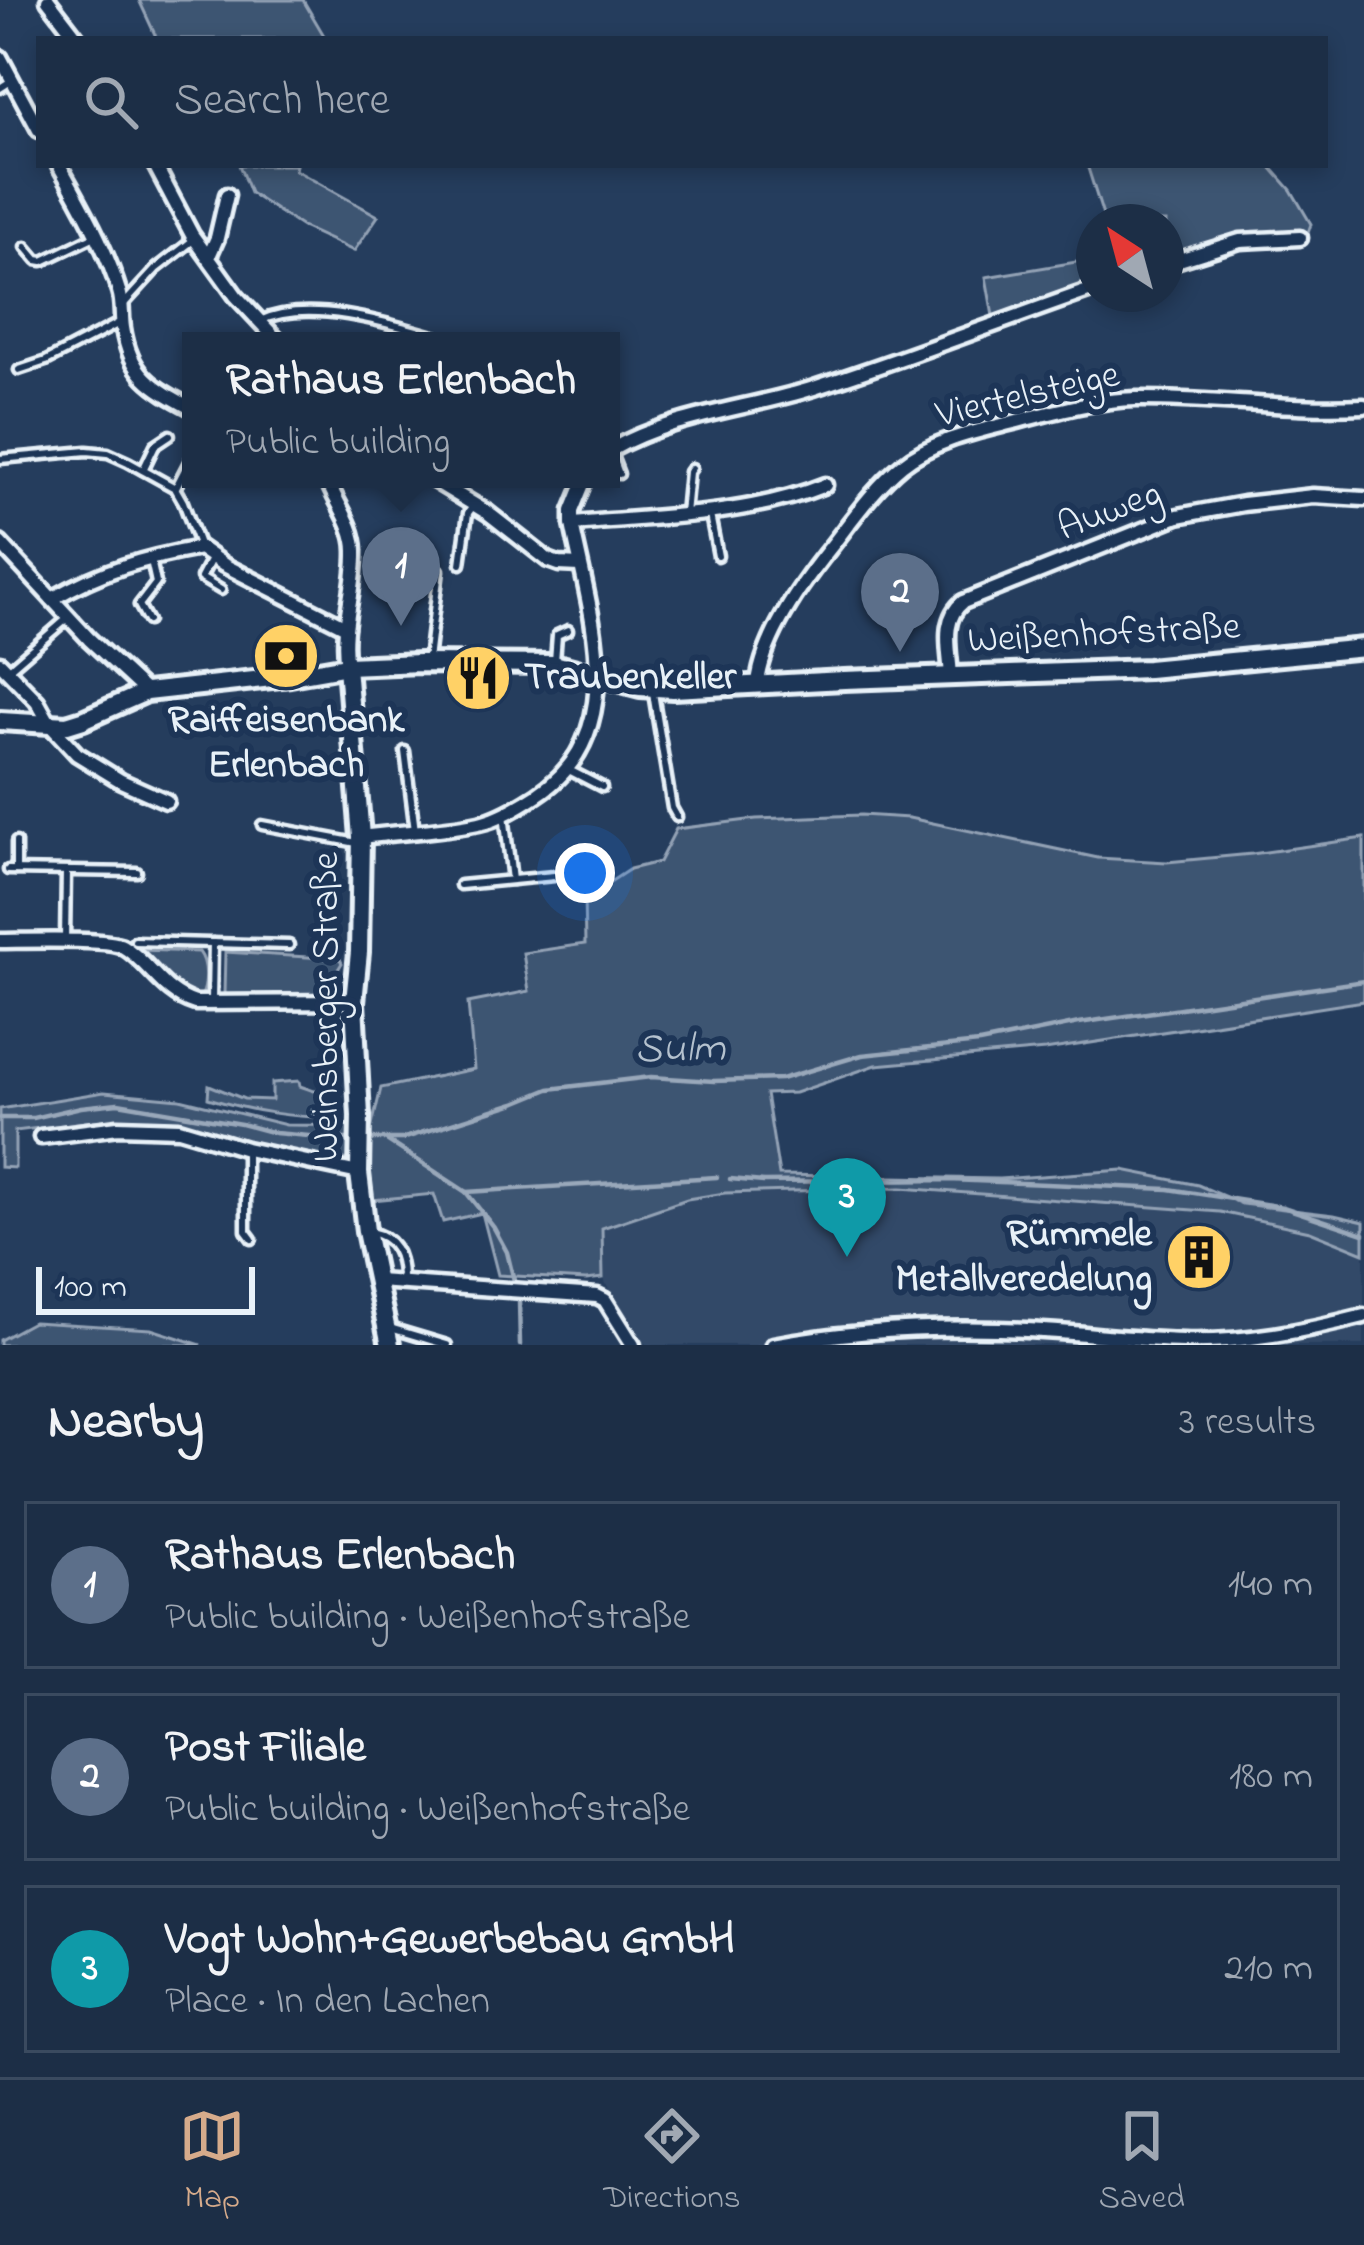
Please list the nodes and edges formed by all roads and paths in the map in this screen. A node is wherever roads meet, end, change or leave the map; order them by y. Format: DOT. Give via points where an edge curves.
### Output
graph roads {
  1 [pos="48,0"];
  2 [pos="76,36"];
  3 [pos="0,57"];
  4 [pos="5,84"];
  5 [pos="36,126"];
  6 [pos="60,168"];
  7 [pos="156,168"];
  8 [pos="226,195"];
  9 [pos="95,236"];
  10 [pos="195,238"];
  11 [pos="1300,238"];
  12 [pos="26,247"];
  13 [pos="209,256"];
  14 [pos="1184,258"];
  15 [pos="1076,295"];
  16 [pos="122,306"];
  17 [pos="260,321"];
  18 [pos="121,322"];
  19 [pos="270,332"];
  20 [pos="421,332"];
  21 [pos="19,370"];
  22 [pos="182,403"];
  23 [pos="1364,406"];
  24 [pos="170,434"];
  25 [pos="620,446"];
  26 [pos="0,459"];
  27 [pos="692,468"];
  28 [pos="143,470"];
  29 [pos="182,475"];
  30 [pos="825,485"];
  31 [pos="175,488"];
  32 [pos="331,488"];
  33 [pos="447,488"];
  34 [pos="582,488"];
  35 [pos="1364,499"];
  36 [pos="475,505"];
  37 [pos="709,512"];
  38 [pos="685,514"];
  39 [pos="572,524"];
  40 [pos="0,543"];
  41 [pos="206,552"];
  42 [pos="150,556"];
  43 [pos="718,556"];
  44 [pos="461,564"];
  45 [pos="580,565"];
  46 [pos="439,570"];
  47 [pos="221,590"];
  48 [pos="52,599"];
  49 [pos="69,617"];
  50 [pos="148,621"];
  51 [pos="346,628"];
  52 [pos="568,630"];
  53 [pos="1364,649"];
  54 [pos="428,663"];
  55 [pos="554,664"];
  56 [pos="4,666"];
  57 [pos="347,666"];
  58 [pos="599,675"];
  59 [pos="951,677"];
  60 [pos="758,683"];
  61 [pos="652,689"];
  62 [pos="146,692"];
  63 [pos="0,721"];
  64 [pos="51,726"];
  65 [pos="405,751"];
  66 [pos="567,770"];
  67 [pos="602,788"];
  68 [pos="166,801"];
  69 [pos="504,814"];
  70 [pos="677,817"];
  71 [pos="262,825"];
  72 [pos="415,831"];
  73 [pos="360,840"];
  74 [pos="16,842"];
  75 [pos="66,872"];
  76 [pos="137,872"];
  77 [pos="554,876"];
  78 [pos="512,880"];
  79 [pos="460,885"];
  80 [pos="0,941"];
  81 [pos="135,941"];
  82 [pos="65,942"];
  83 [pos="213,944"];
  84 [pos="289,945"];
  85 [pos="354,1002"];
  86 [pos="212,1004"];
  87 [pos="41,1137"];
  88 [pos="246,1149"];
  89 [pos="359,1166"];
  90 [pos="366,1231"];
  91 [pos="253,1239"];
  92 [pos="377,1281"];
  93 [pos="402,1283"];
  94 [pos="1364,1316"];
  95 [pos="388,1336"];
  96 [pos="447,1345"];
  97 [pos="633,1345"];
  98 [pos="773,1345"];
  1 -- 2 [label="street"];
  3 -- 4 [label="street"];
  4 -- 5 [label="street"];
  6 -- 9 [label="street"];
  7 -- 10 [label="street"];
  8 -- 13 [label="street"];
  9 -- 12 [label="lane" via="43,261"];
  9 -- 16 [label="street"];
  10 -- 13 [label="street"];
  10 -- 16 [label="lane"];
  11 -- 14 [label="street" via="1240,241"];
  13 -- 17 [label="street"];
  15 -- 25 [label="street"];
  16 -- 18 [label="street"];
  17 -- 19 [label="street"];
  17 -- 20 [label="lane" via="299,313 377,319"];
  18 -- 21 [label="lane"];
  18 -- 22 [label="street" via="140,374"];
  23 -- 60 [label="street, Viertelsteige" via="1114,401 980,430 916,456 811,572"];
  24 -- 28 [label="lane" via="154,445"];
  26 -- 28 [label="lane" via="87,451"];
  27 -- 38 [label="lane"];
  28 -- 31 [label="lane"];
  29 -- 31 [label="lane"];
  30 -- 37 [label="street" via="776,503"];
  31 -- 41 [label="lane"];
  32 -- 51 [label="street" via="355,552"];
  33 -- 36 [label="street"];
  34 -- 39 [label="street"];
  35 -- 59 [label="street, Auweg" via="1313,496 1178,516 963,602 950,617"];
  36 -- 44 [label="lane"];
  36 -- 45 [label="street" via="548,560"];
  37 -- 38 [label="street"];
  37 -- 43 [label="lane"];
  38 -- 39 [label="street"];
  39 -- 45 [label="street"];
  40 -- 48 [label="street"];
  41 -- 42 [label="street"];
  41 -- 47 [label="lane" via="201,578"];
  41 -- 51 [label="street"];
  42 -- 48 [label="street"];
  42 -- 50 [label="lane" via="156,583 140,604"];
  45 -- 58 [label="street"];
  46 -- 54 [label="lane"];
  48 -- 49 [label="street"];
  49 -- 56 [label="lane"];
  49 -- 62 [label="street"];
  51 -- 57 [label="street"];
  52 -- 55 [label="lane" via="557,635"];
  53 -- 59 [label="street, Weißenhofstraße"];
  54 -- 55 [label="street, Weißenhofstraße"];
  54 -- 57 [label="street, Weißenhofstraße"];
  55 -- 58 [label="street, Weißenhofstraße"];
  56 -- 64 [label="street"];
  57 -- 62 [label="street, Weißenhofstraße"];
  57 -- 73 [label="street, Weinsberger Straße"];
  58 -- 61 [label="street, Weißenhofstraße"];
  58 -- 66 [label="street" via="589,728"];
  59 -- 60 [label="street, Weißenhofstraße"];
  60 -- 61 [label="street, Weißenhofstraße"];
  61 -- 70 [label="lane"];
  62 -- 64 [label="street, Weißenhofstraße"];
  63 -- 64 [label="street"];
  64 -- 68 [label="street" via="77,754"];
  65 -- 72 [label="lane"];
  66 -- 67 [label="lane"];
  66 -- 69 [label="street"];
  69 -- 72 [label="street"];
  69 -- 78 [label="lane"];
  71 -- 73 [label="lane"];
  72 -- 73 [label="street"];
  73 -- 85 [label="street, Weinsberger Straße"];
  74 -- 75 [label="lane" via="12,870"];
  75 -- 76 [label="lane"];
  75 -- 82 [label="lane"];
  77 -- 78 [label="lane"];
  78 -- 79 [label="lane"];
  80 -- 82 [label="street"];
  81 -- 83 [label="lane"];
  82 -- 86 [label="street" via="111,941 180,998"];
  83 -- 84 [label="lane"];
  83 -- 86 [label="lane"];
  85 -- 86 [label="street"];
  85 -- 89 [label="street, Weinsberger Straße"];
  87 -- 88 [label="street" via="148,1126"];
  88 -- 89 [label="street"];
  88 -- 91 [label="lane" via="246,1231"];
  89 -- 90 [label="street, Weinsberger Straße"];
  90 -- 92 [label="street, Weinsberger Straße"];
  90 -- 93 [label="lane" via="395,1244"];
  92 -- 93 [label="street"];
  92 -- 95 [label="street, Weinsberger Straße"];
  93 -- 97 [label="street" via="597,1295"];
  94 -- 98 [label="street" via="1221,1340 928,1328"];
  95 -- 96 [label="lane"];
}
